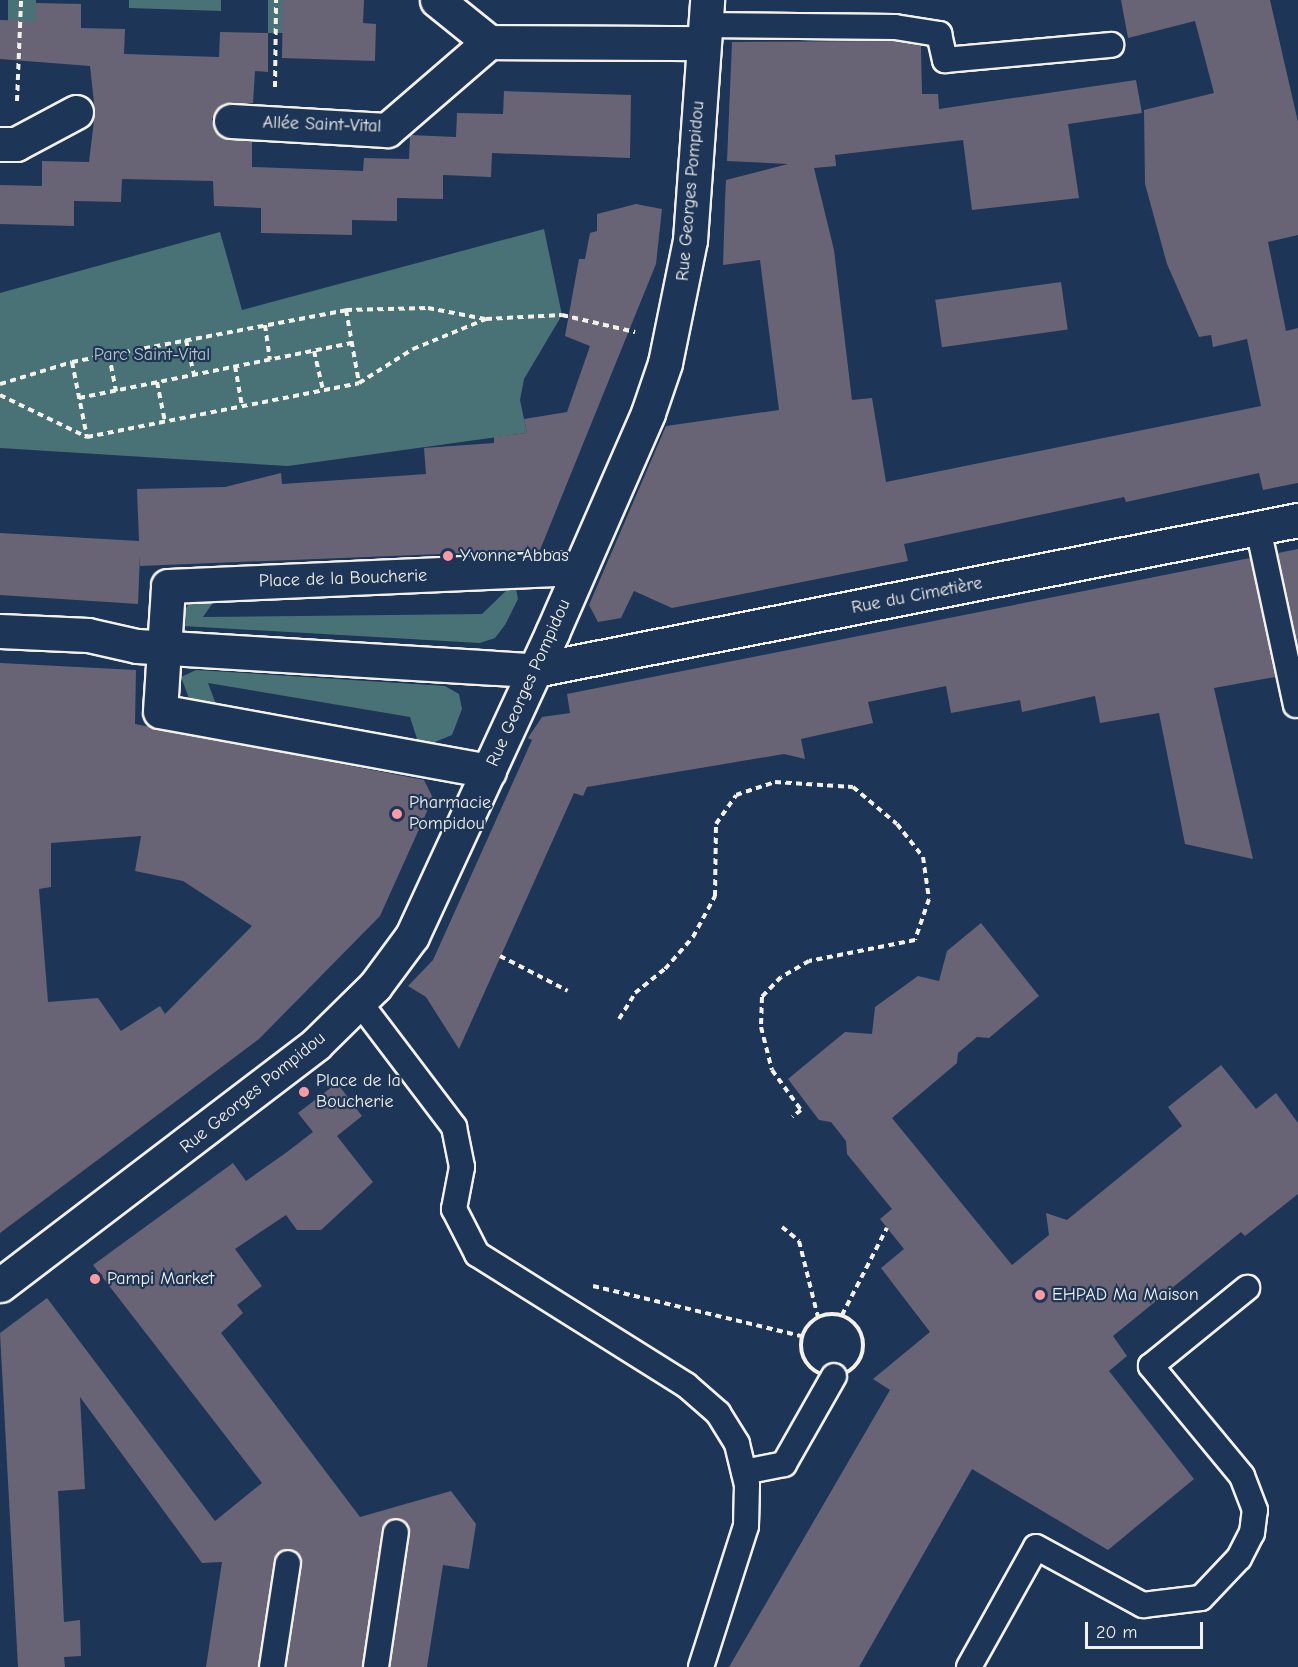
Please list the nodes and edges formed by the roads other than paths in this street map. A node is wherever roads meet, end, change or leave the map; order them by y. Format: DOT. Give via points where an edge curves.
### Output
graph roads {
  1 [pos="437,0"];
  2 [pos="704,23"];
  3 [pos="489,42"];
  4 [pos="1111,45"];
  5 [pos="76,112"];
  6 [pos="231,121"];
  7 [pos="8,144"];
  8 [pos="1298,520"];
  9 [pos="1258,528"];
  10 [pos="579,568"];
  11 [pos="0,631"];
  12 [pos="164,647"];
  13 [pos="535,670"];
  14 [pos="1296,705"];
  15 [pos="489,771"];
  16 [pos="360,1003"];
  17 [pos="0,1286"];
  18 [pos="1247,1288"];
  19 [pos="834,1376"];
  20 [pos="744,1472"];
  21 [pos="396,1532"];
  22 [pos="288,1563"];
  23 [pos="272,1667"];
  24 [pos="376,1667"];
  25 [pos="701,1667"];
  26 [pos="969,1667"];
  1 -- 3 [label="street"];
  2 -- 3 [label="street"];
  2 -- 4 [label="lane" via="895,27 939,34 945,60"];
  2 -- 10 [label="street, Rue Georges Pompidou" via="692,219 672,340 648,413"];
  3 -- 6 [label="street, Allée Saint-Vital" via="387,130"];
  5 -- 7 [label="street"];
  8 -- 9 [label="street, Rue du Cimetière"];
  9 -- 13 [label="street, Rue du Cimetière"];
  9 -- 14 [label="lane"];
  10 -- 12 [label="street, Place de la Boucherie" via="168,586"];
  10 -- 13 [label="street, Rue Georges Pompidou"];
  11 -- 12 [label="street" via="88,635"];
  12 -- 13 [label="street"];
  12 -- 15 [label="street, Place de la Boucherie" via="160,711"];
  13 -- 15 [label="street, Rue Georges Pompidou"];
  15 -- 16 [label="street, Rue Georges Pompidou" via="412,936"];
  16 -- 17 [label="street, Rue Georges Pompidou" via="240,1107"];
  16 -- 20 [label="lane" via="454,1126 462,1167 454,1209 477,1254 686,1385 718,1413 737,1444"];
  18 -- 26 [label="lane" via="1151,1366 1242,1476 1255,1510 1252,1533 1239,1558 1201,1598 1143,1605 1036,1547"];
  19 -- 20 [label="lane" via="784,1464"];
  20 -- 25 [label="lane" via="746,1526"];
  21 -- 24 [label="lane"];
  22 -- 23 [label="lane"];
}
